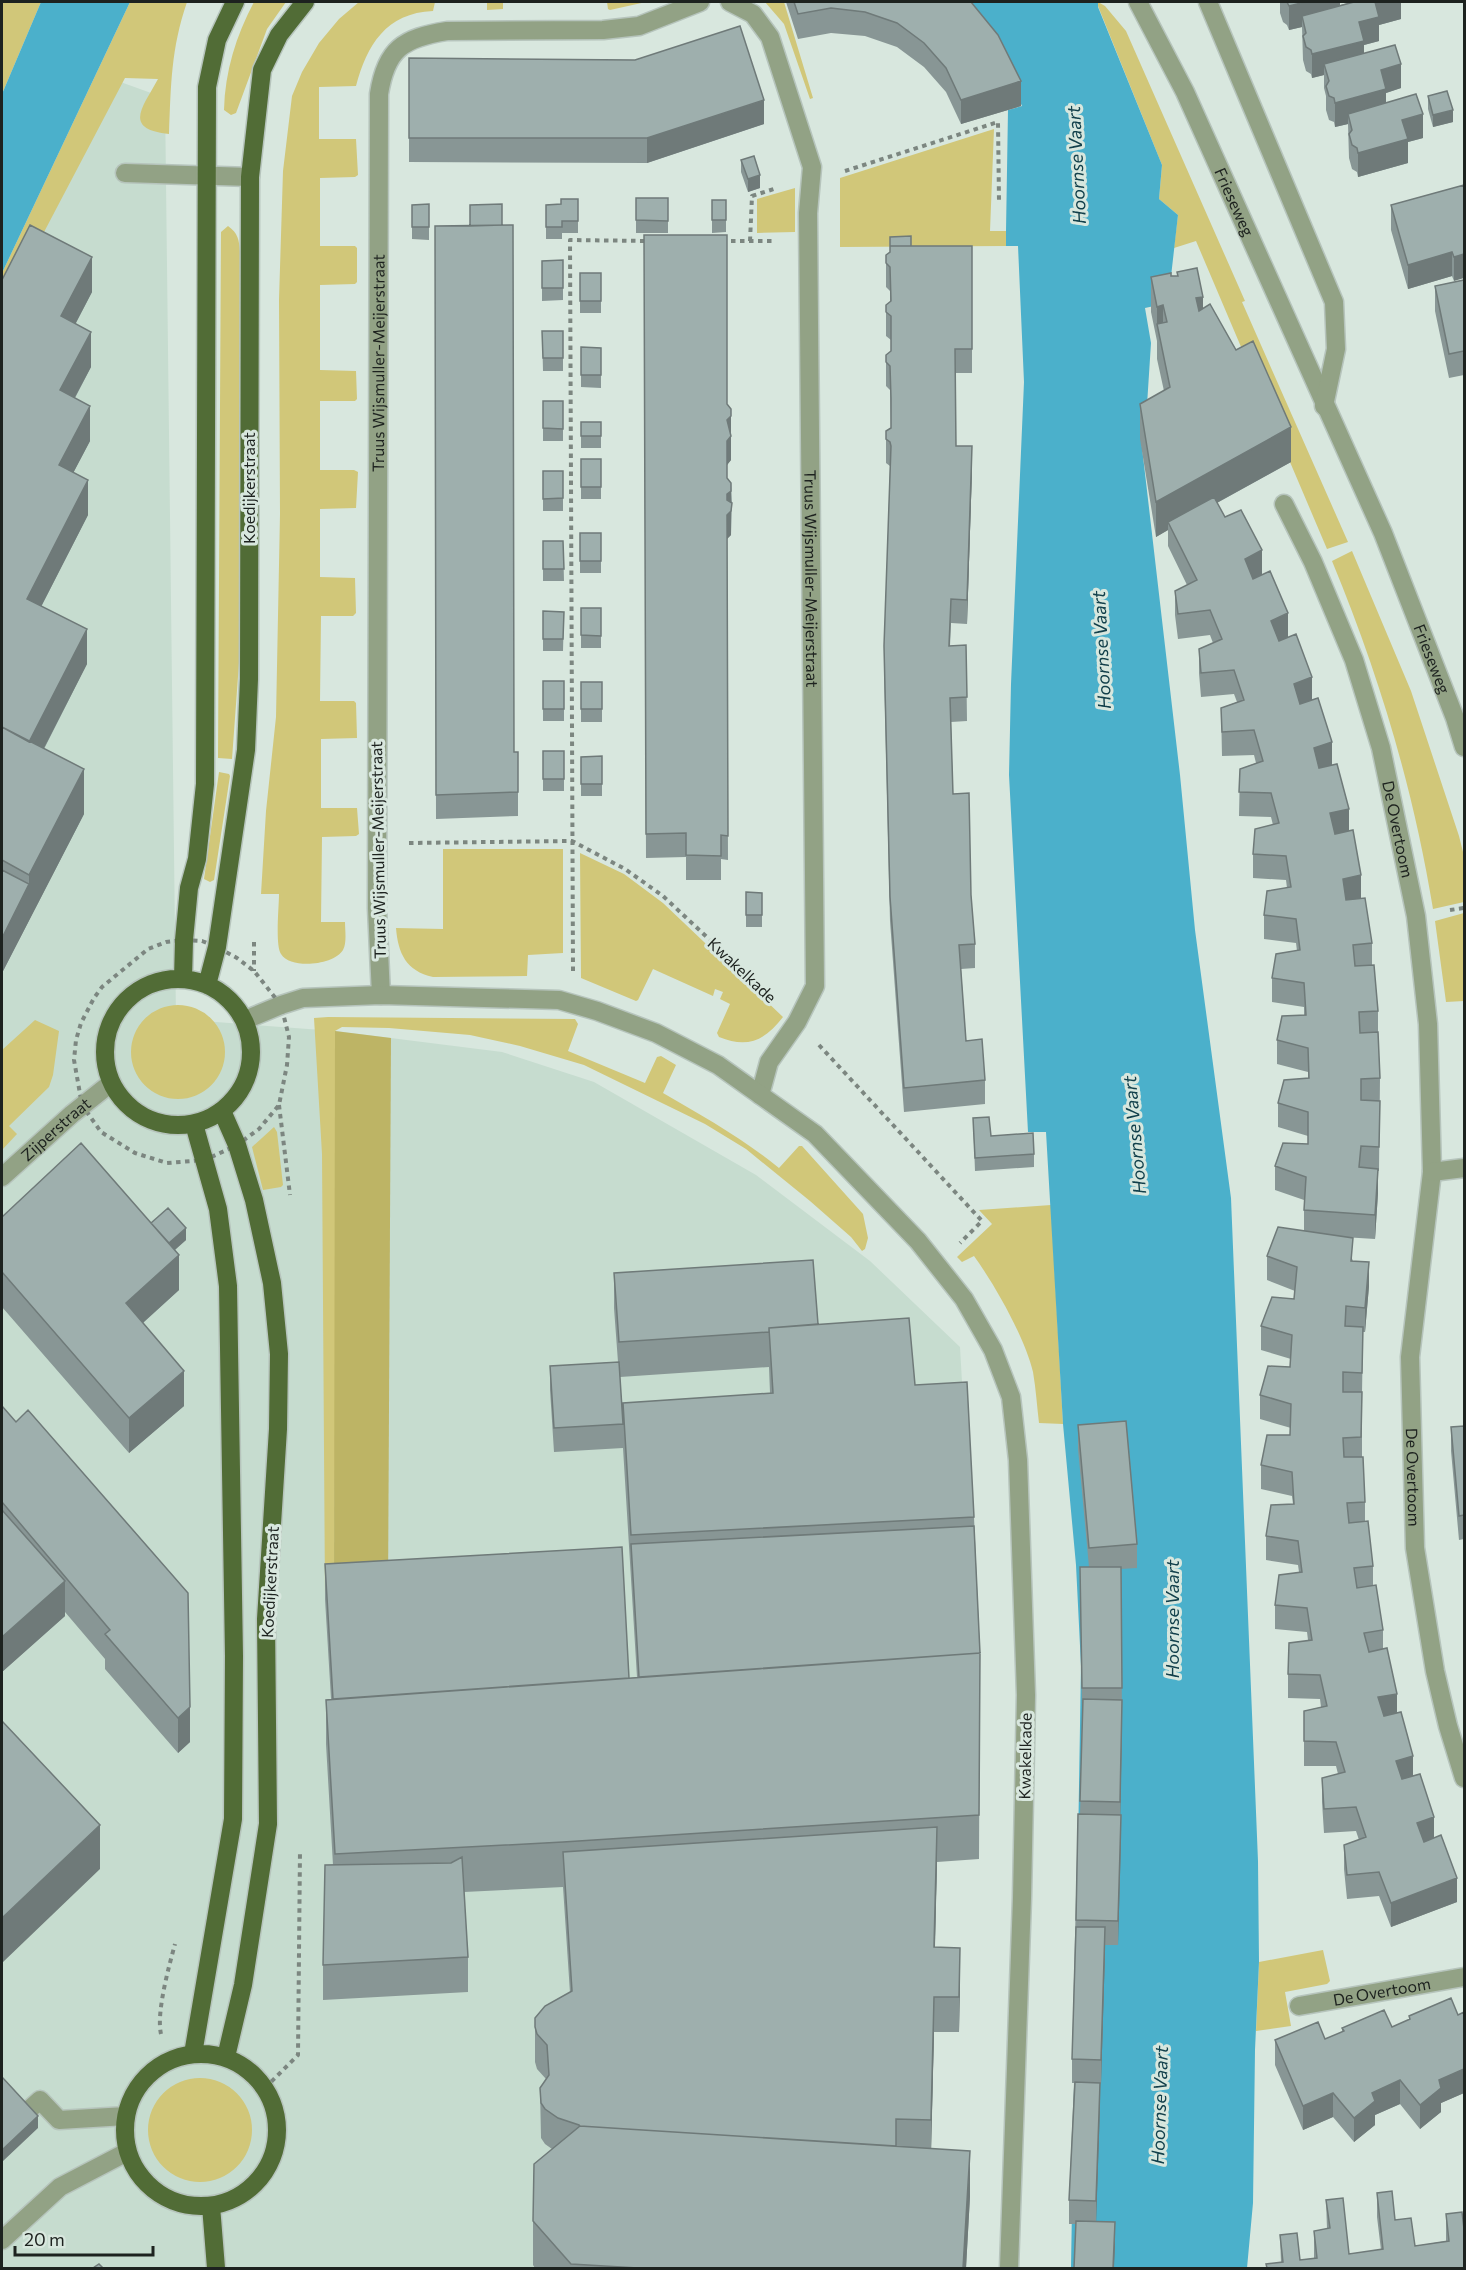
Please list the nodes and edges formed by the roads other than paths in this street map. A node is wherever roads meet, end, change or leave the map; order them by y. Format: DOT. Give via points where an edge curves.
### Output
graph roads {
  1 [pos="235,2"];
  2 [pos="305,2"];
  3 [pos="700,2"];
  4 [pos="730,2"];
  5 [pos="1138,2"];
  6 [pos="1208,2"];
  7 [pos="125,173"];
  8 [pos="207,176"];
  9 [pos="250,177"];
  10 [pos="1324,406"];
  11 [pos="1284,504"];
  12 [pos="1460,717"];
  13 [pos="1464,747"];
  14 [pos="183,979"];
  15 [pos="207,985"];
  16 [pos="381,995"];
  17 [pos="245,1020"];
  18 [pos="111,1083"];
  19 [pos="760,1095"];
  20 [pos="222,1111"];
  21 [pos="194,1124"];
  22 [pos="1464,1168"];
  23 [pos="1432,1172"];
  24 [pos="2,1177"];
  25 [pos="1464,1778"];
  26 [pos="1464,1977"];
  27 [pos="1299,2006"];
  28 [pos="193,2054"];
  29 [pos="226,2057"];
  30 [pos="126,2116"];
  31 [pos="2,2134"];
  32 [pos="127,2152"];
  33 [pos="212,2206"];
  34 [pos="2,2240"];
  35 [pos="216,2268"];
  36 [pos="1008,2268"];
  1 -- 8 [label="main road" via="217,40 207,87"];
  2 -- 9 [label="main road, Koedijkerstraat" via="279,35 262,69"];
  3 -- 16 [label="street, Truus Wijsmuller-Meijerstraat" via="639,26 429,34 412,38 399,48 382,75 376,909"];
  4 -- 19 [label="street, Truus Wijsmuller-Meijerstraat" via="753,14 770,38 812,167 808,241 815,986 797,1022 769,1062"];
  5 -- 10 [label="street, Frieseweg" via="1185,92"];
  6 -- 10 [label="street" via="1334,303 1336,349"];
  7 -- 8 [label="street"];
  8 -- 9 [label="street"];
  8 -- 14 [label="main road" via="205,784 197,858 189,888"];
  9 -- 15 [label="main road, Koedijkerstraat" via="246,750 217,947"];
  10 -- 12 [label="street, Frieseweg" via="1383,533"];
  11 -- 23 [label="street, De Overtoom" via="1354,660 1381,748 1400,830 1416,916 1428,1024"];
  12 -- 13 [label="street, Frieseweg"];
  14 -- 15 [label="main road"];
  14 -- 18 [label="main road" via="160,981 139,990 122,1006 105,1042"];
  15 -- 17 [label="main road" via="222,993"];
  16 -- 17 [label="street, Kwakelkade" via="303,998"];
  16 -- 19 [label="street, Kwakelkade" via="558,1000 656,1033 718,1065"];
  17 -- 20 [label="main road" via="251,1046 249,1071 238,1095"];
  18 -- 21 [label="main road" via="125,1103 145,1118 169,1125"];
  18 -- 24 [label="street, Zijperstraat"];
  19 -- 36 [label="street, Kwakelkade" via="815,1134 938,1264 964,1299 1001,1367 1011,1396 1018,1460 1026,1695"];
  20 -- 21 [label="main road"];
  20 -- 29 [label="main road, Koedijkerstraat" via="254,1200 272,1283 279,1354 266,1619 268,1824 243,1985"];
  21 -- 28 [label="main road, Koedijkerstraat" via="219,1209 228,1286 234,1656 233,1819"];
  22 -- 23 [label="street"];
  23 -- 25 [label="street, De Overtoom" via="1410,1357 1414,1548 1435,1671"];
  26 -- 27 [label="street, De Overtoom"];
  28 -- 29 [label="main road"];
  28 -- 30 [label="main road" via="168,2060 143,2079 131,2096"];
  29 -- 33 [label="main road" via="249,2070 265,2088 276,2112 277,2137 271,2160 258,2181 237,2197"];
  30 -- 31 [label="street" via="59,2120 40,2100"];
  30 -- 32 [label="main road"];
  32 -- 33 [label="main road" via="136,2172 150,2188 190,2206"];
  32 -- 34 [label="street" via="60,2187"];
  33 -- 35 [label="main road"];
}
